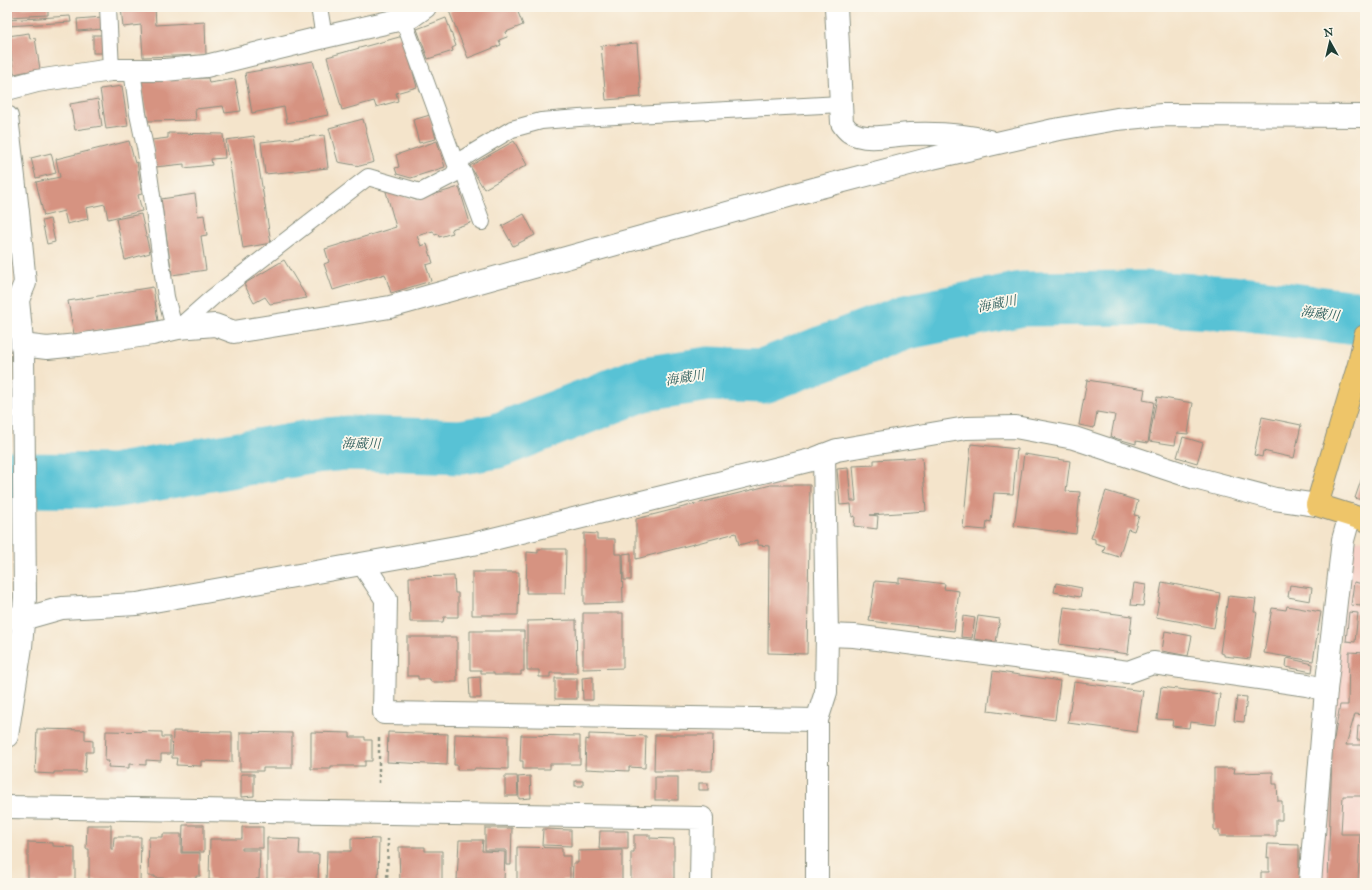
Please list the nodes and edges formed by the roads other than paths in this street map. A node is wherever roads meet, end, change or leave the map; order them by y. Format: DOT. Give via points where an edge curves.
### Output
graph roads {
  1 [pos="108,7"];
  2 [pos="318,7"];
  3 [pos="425,7"];
  4 [pos="836,7"];
  5 [pos="403,19"];
  6 [pos="324,36"];
  7 [pos="121,70"];
  8 [pos="7,89"];
  9 [pos="841,104"];
  10 [pos="1365,116"];
  11 [pos="7,118"];
  12 [pos="996,143"];
  13 [pos="458,167"];
  14 [pos="482,222"];
  15 [pos="178,328"];
  16 [pos="1365,336"];
  17 [pos="18,341"];
  18 [pos="824,455"];
  19 [pos="1317,505"];
  20 [pos="1357,518"];
  21 [pos="363,564"];
  22 [pos="15,618"];
  23 [pos="827,635"];
  24 [pos="1326,690"];
  25 [pos="817,720"];
  26 [pos="7,736"];
  27 [pos="7,807"];
  28 [pos="701,883"];
  29 [pos="817,883"];
  30 [pos="1310,883"];
  1 -- 7 [label="lane"];
  2 -- 6 [label="lane"];
  3 -- 5 [label="street" via="411,17"];
  4 -- 9 [label="street"];
  5 -- 6 [label="street"];
  5 -- 13 [label="lane"];
  6 -- 7 [label="street" via="206,66 165,70"];
  7 -- 8 [label="street" via="37,81"];
  7 -- 15 [label="lane" via="138,114 146,152 166,297 172,320"];
  9 -- 12 [label="street" via="842,124 850,132 862,136 956,135"];
  9 -- 13 [label="lane" via="541,121 512,129 462,159"];
  10 -- 12 [label="street" via="1162,115 1087,124"];
  11 -- 17 [label="street" via="25,283 18,300"];
  12 -- 15 [label="street" via="817,188 390,307 234,332 215,325"];
  13 -- 14 [label="lane" via="464,174"];
  13 -- 15 [label="lane" via="453,175 420,192 368,177 213,297"];
  15 -- 17 [label="street" via="78,346 47,348"];
  16 -- 19 [label="main road"];
  17 -- 22 [label="street" via="25,598"];
  18 -- 19 [label="street" via="837,450 966,428 1015,427 1074,438 1202,480 1275,499"];
  18 -- 21 [label="street" via="473,544"];
  18 -- 23 [label="street"];
  19 -- 20 [label="main road"];
  20 -- 24 [label="street" via="1343,540"];
  21 -- 22 [label="street" via="137,604 62,608"];
  21 -- 25 [label="street" via="386,599 384,713"];
  22 -- 26 [label="street" via="21,647"];
  23 -- 24 [label="street" via="854,636 1128,672 1153,663 1307,685"];
  23 -- 25 [label="street" via="826,692"];
  24 -- 30 [label="street"];
  25 -- 29 [label="street"];
  27 -- 28 [label="street" via="702,818"];
}
